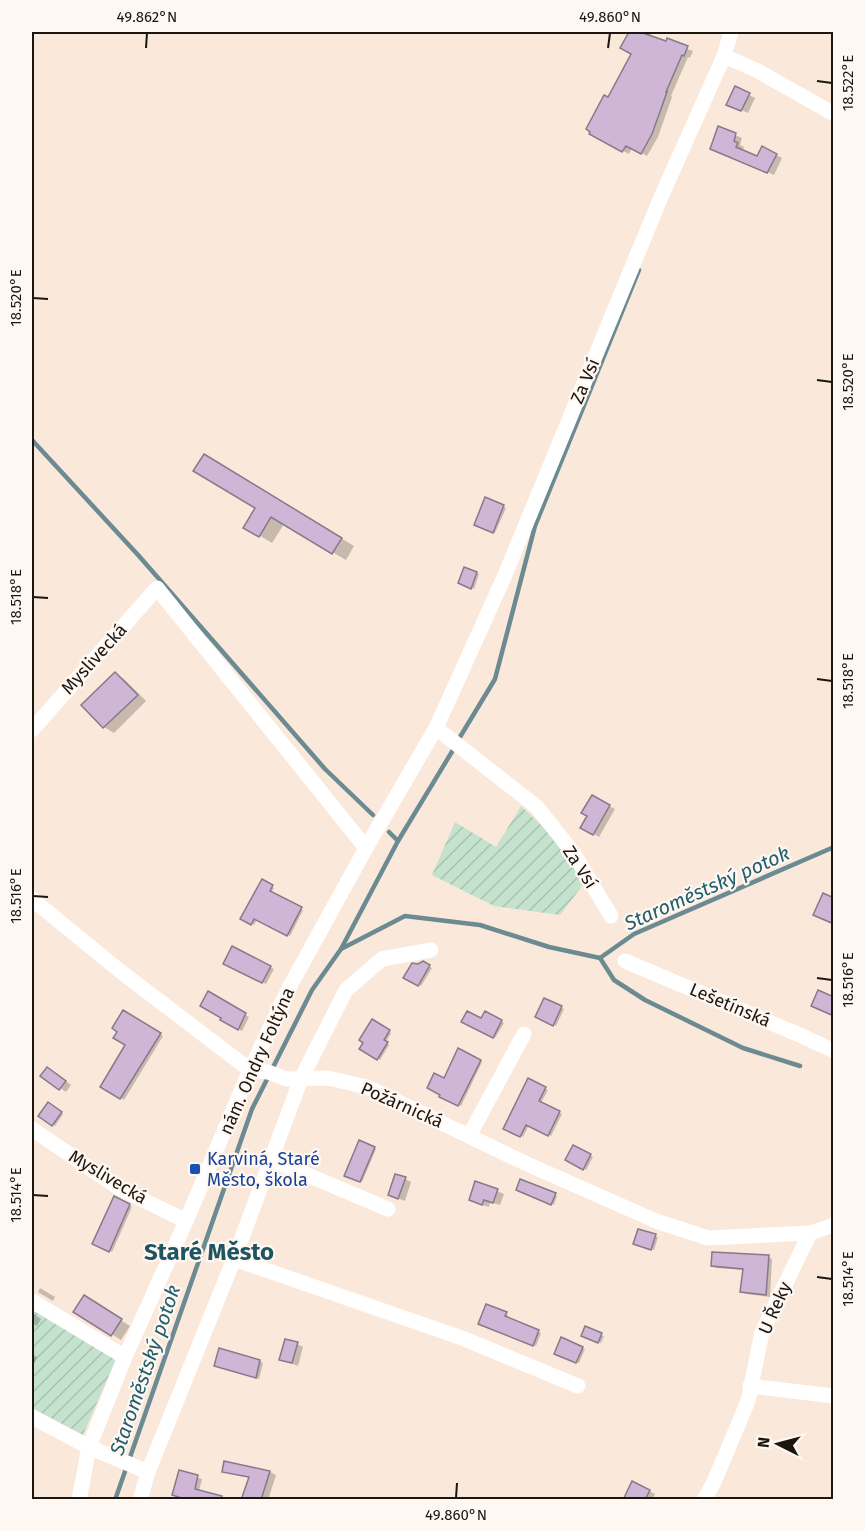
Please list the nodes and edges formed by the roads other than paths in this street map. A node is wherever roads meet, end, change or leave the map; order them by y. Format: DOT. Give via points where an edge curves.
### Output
graph roads {
  1 [pos="731,32"];
  2 [pos="724,56"];
  3 [pos="834,114"];
  4 [pos="436,728"];
  5 [pos="32,730"];
  6 [pos="376,831"];
  7 [pos="366,848"];
  8 [pos="32,899"];
  9 [pos="611,916"];
  10 [pos="431,950"];
  11 [pos="625,961"];
  12 [pos="524,1034"];
  13 [pos="834,1051"];
  14 [pos="250,1070"];
  15 [pos="301,1079"];
  16 [pos="32,1128"];
  17 [pos="469,1136"];
  18 [pos="272,1160"];
  19 [pos="388,1209"];
  20 [pos="186,1221"];
  21 [pos="834,1225"];
  22 [pos="810,1233"];
  23 [pos="234,1259"];
  24 [pos="32,1301"];
  25 [pos="124,1357"];
  26 [pos="578,1386"];
  27 [pos="750,1386"];
  28 [pos="834,1396"];
  29 [pos="32,1417"];
  30 [pos="89,1447"];
  31 [pos="136,1467"];
  32 [pos="79,1500"];
  33 [pos="140,1500"];
  34 [pos="704,1500"];
  1 -- 2 [label="street, Za Vsí"];
  2 -- 3 [label="street"];
  2 -- 4 [label="street, Za Vsí" via="661,197 505,575"];
  4 -- 6 [label="street, Za Vsí"];
  4 -- 9 [label="street, Za Vsí" via="537,807 574,854"];
  5 -- 7 [label="street, Myslivecká" via="157,588"];
  6 -- 7 [label="street, nám. Ondry Foltýna"];
  7 -- 14 [label="street, nám. Ondry Foltýna" via="290,986"];
  8 -- 14 [label="street"];
  10 -- 15 [label="street" via="382,959 346,990"];
  11 -- 13 [label="street, Lešetínská"];
  12 -- 17 [label="street"];
  14 -- 15 [label="street, Požárnická"];
  14 -- 20 [label="street, nám. Ondry Foltýna"];
  15 -- 17 [label="street, Požárnická" via="328,1078 367,1087"];
  15 -- 18 [label="street"];
  16 -- 20 [label="street, Myslivecká" via="119,1188"];
  17 -- 22 [label="street, Požárnická" via="656,1221 708,1238"];
  18 -- 19 [label="street"];
  18 -- 23 [label="street"];
  20 -- 25 [label="street, nám. Ondry Foltýna"];
  21 -- 22 [label="street"];
  22 -- 27 [label="street, U Řeky" via="762,1332"];
  23 -- 26 [label="street" via="462,1338"];
  23 -- 31 [label="street"];
  24 -- 25 [label="street"];
  25 -- 30 [label="street, nám. Ondry Foltýna"];
  27 -- 28 [label="street"];
  27 -- 34 [label="street, U Řeky"];
  29 -- 30 [label="street"];
  30 -- 31 [label="street"];
  30 -- 32 [label="street, nám. Ondry Foltýna"];
  31 -- 33 [label="street"];
}
